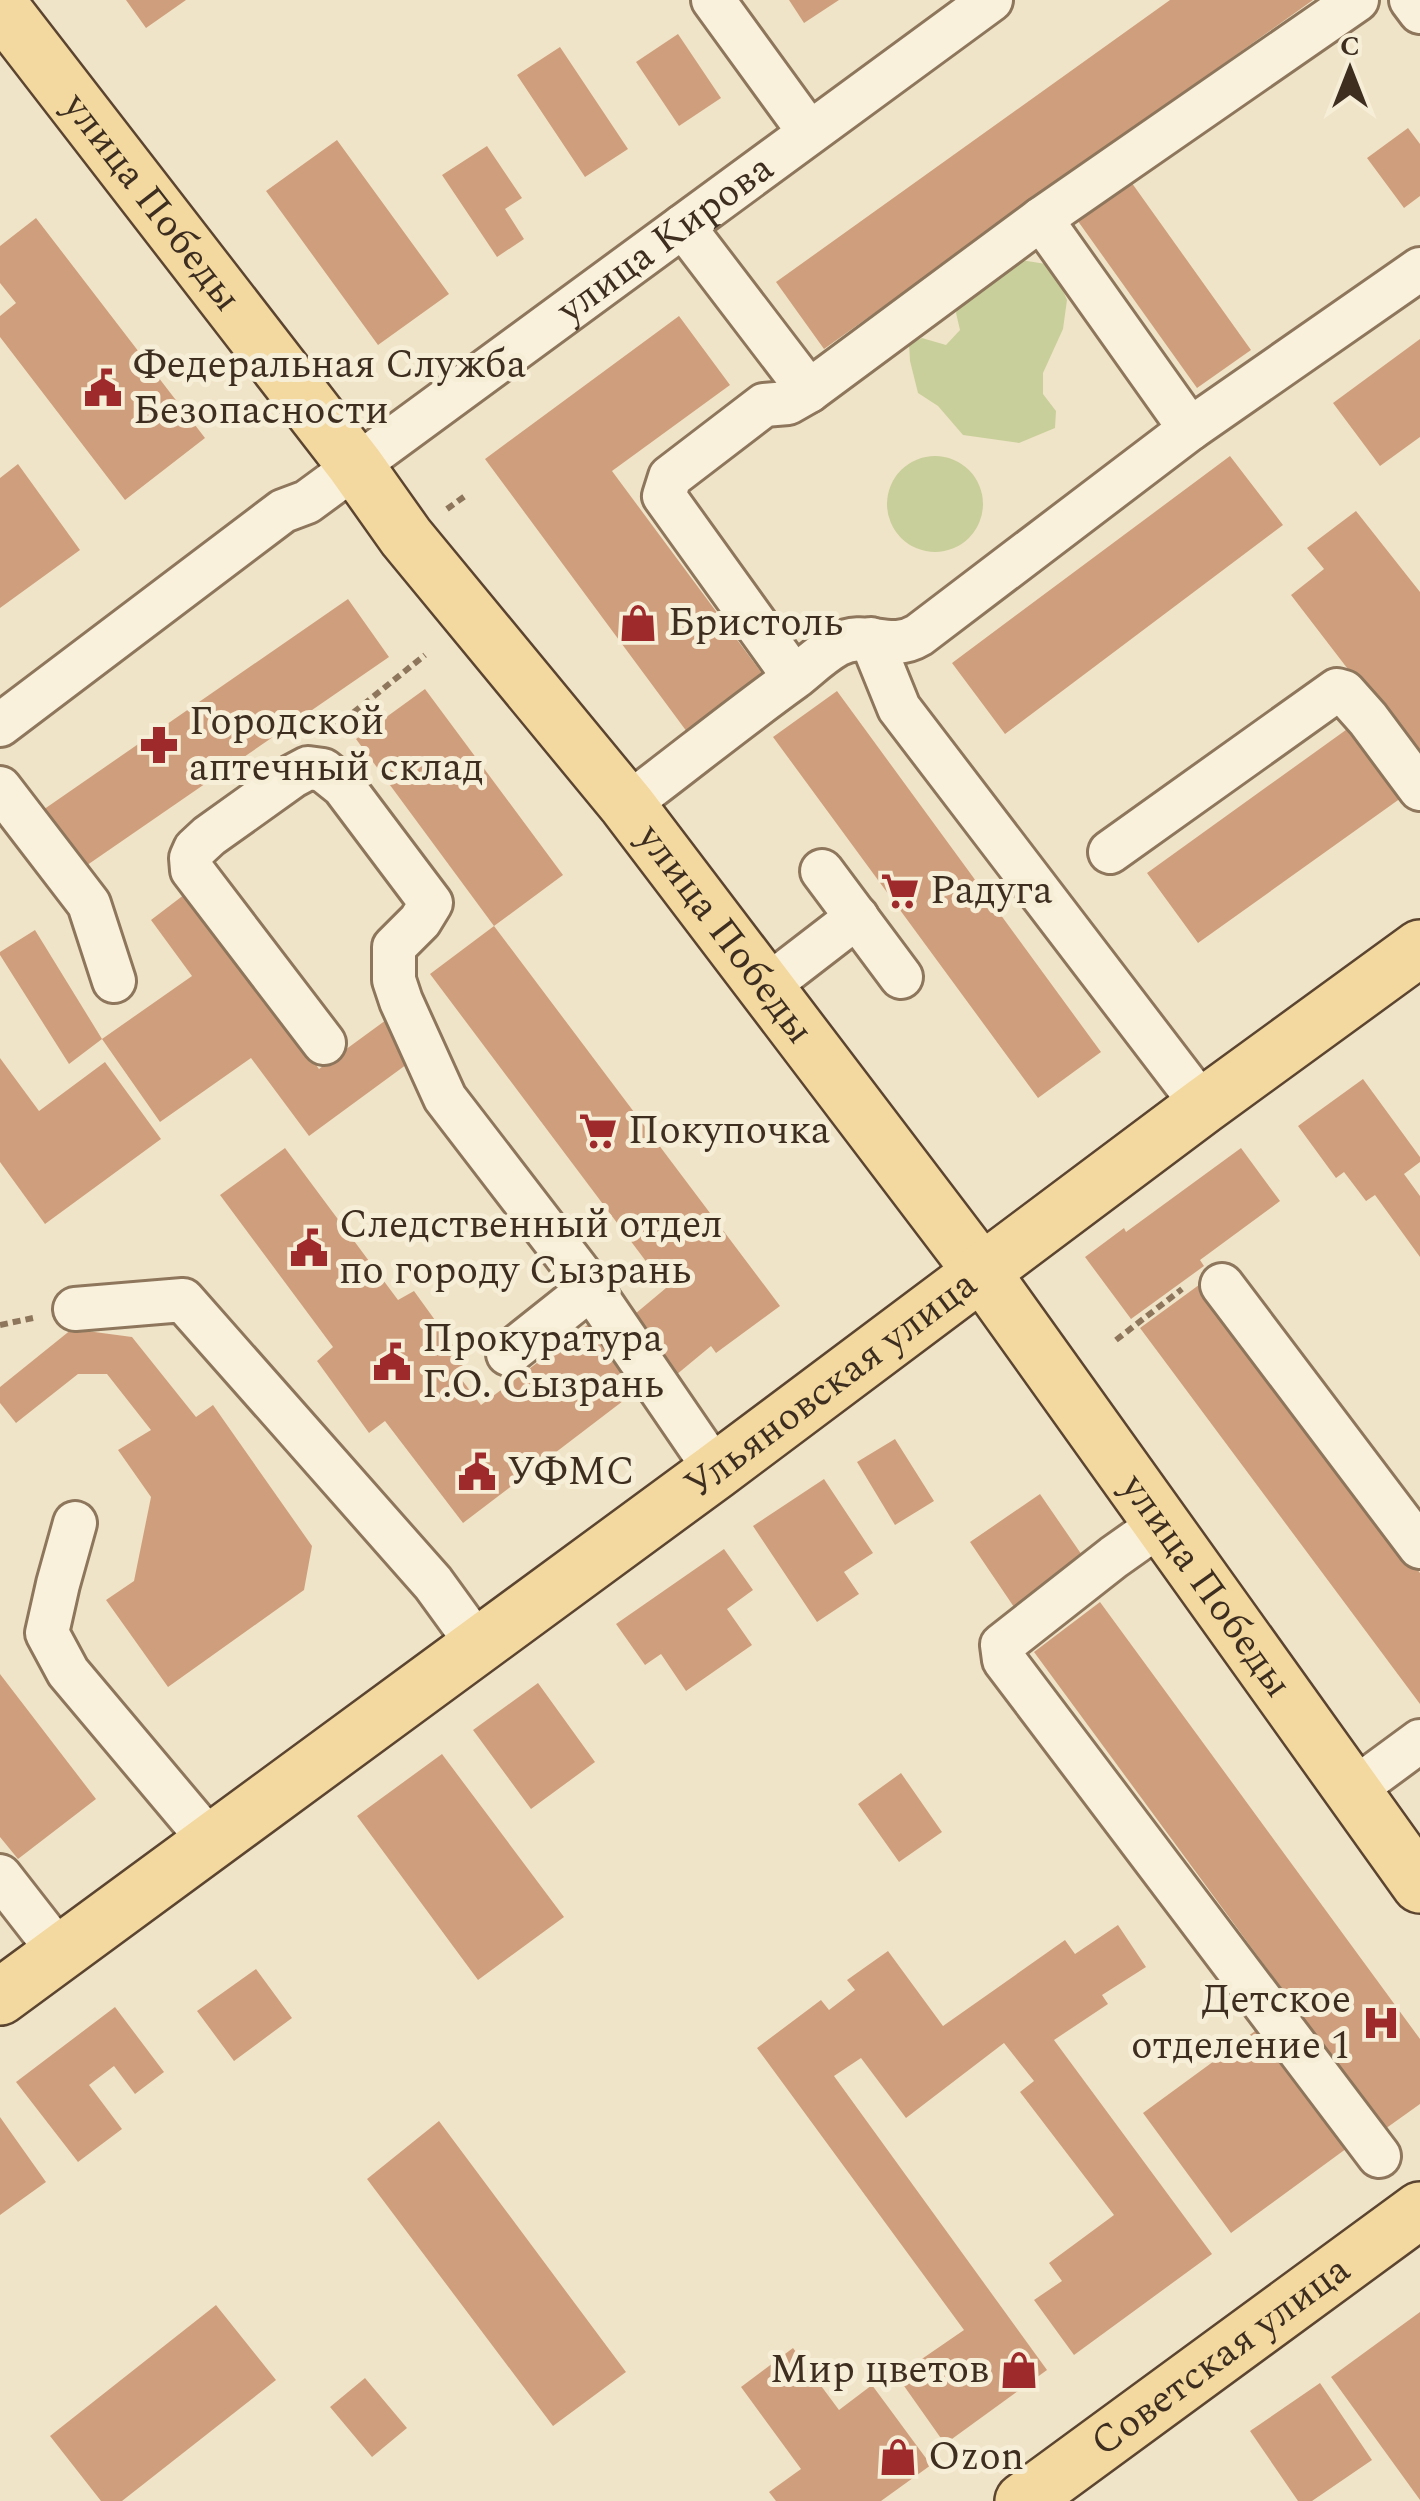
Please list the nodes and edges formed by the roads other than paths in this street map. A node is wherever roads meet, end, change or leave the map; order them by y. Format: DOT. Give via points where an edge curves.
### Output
graph roads {
  1 [pos="713,0"];
  2 [pos="991,0"];
  3 [pos="1358,0"];
  4 [pos="1411,0"];
  5 [pos="0,6"];
  6 [pos="1420,12"];
  7 [pos="809,132"];
  8 [pos="1041,220"];
  9 [pos="683,226"];
  10 [pos="1420,269"];
  11 [pos="809,391"];
  12 [pos="1190,429"];
  13 [pos="355,465"];
  14 [pos="872,640"];
  15 [pos="794,677"];
  16 [pos="0,725"];
  17 [pos="0,788"];
  18 [pos="1420,789"];
  19 [pos="627,805"];
  20 [pos="1110,852"];
  21 [pos="822,871"];
  22 [pos="857,918"];
  23 [pos="1420,948"];
  24 [pos="901,977"];
  25 [pos="114,981"];
  26 [pos="765,988"];
  27 [pos="324,1044"];
  28 [pos="1202,1106"];
  29 [pos="981,1271"];
  30 [pos="1222,1284"];
  31 [pos="591,1288"];
  32 [pos="74,1309"];
  33 [pos="508,1354"];
  34 [pos="716,1471"];
  35 [pos="76,1524"];
  36 [pos="1162,1524"];
  37 [pos="1420,1547"];
  38 [pos="478,1645"];
  39 [pos="1420,1741"];
  40 [pos="1352,1790"];
  41 [pos="211,1842"];
  42 [pos="0,1876"];
  43 [pos="1420,1885"];
  44 [pos="60,1953"];
  45 [pos="0,1997"];
  46 [pos="1379,2156"];
  47 [pos="1420,2210"];
  48 [pos="1023,2501"];
  1 -- 7 [label="street"];
  2 -- 7 [label="street, улица Кирова"];
  3 -- 8 [label="street"];
  4 -- 6 [label="street"];
  5 -- 13 [label="main road, улица Победы"];
  7 -- 9 [label="street, улица Кирова"];
  8 -- 11 [label="street"];
  8 -- 12 [label="street"];
  9 -- 11 [label="street"];
  9 -- 13 [label="street, улица Кирова"];
  10 -- 12 [label="street"];
  11 -- 15 [label="street" via="788,404 764,405 670,477 664,496"];
  12 -- 14 [label="street" via="919,635 907,642"];
  13 -- 16 [label="street, улица Кирова" via="307,502 282,510"];
  13 -- 19 [label="main road, улица Победы"];
  14 -- 15 [label="street" via="840,643"];
  14 -- 28 [label="street" via="899,708"];
  15 -- 19 [label="street"];
  17 -- 25 [label="street" via="89,904"];
  18 -- 20 [label="street" via="1368,719 1337,690"];
  19 -- 26 [label="main road, улица Победы"];
  21 -- 22 [label="street"];
  22 -- 24 [label="street"];
  22 -- 26 [label="street"];
  23 -- 28 [label="main road, Ульяновская улица"];
  26 -- 29 [label="main road, улица Победы"];
  27 -- 31 [label="street" via="192,870 191,858 208,836 308,768 324,770 342,786 430,903 394,947 400,1002 445,1098"];
  28 -- 29 [label="main road, Ульяновская улица"];
  29 -- 34 [label="main road, Ульяновская улица"];
  29 -- 36 [label="main road, улица Победы"];
  30 -- 37 [label="street"];
  31 -- 33 [label="street"];
  31 -- 34 [label="street"];
  32 -- 38 [label="street" via="183,1300 433,1583"];
  34 -- 38 [label="main road, Ульяновская улица"];
  35 -- 41 [label="street" via="47,1633 68,1672"];
  36 -- 40 [label="main road, улица Победы"];
  36 -- 46 [label="street" via="1002,1645 1004,1660"];
  38 -- 41 [label="main road, Ульяновская улица"];
  39 -- 40 [label="street"];
  40 -- 43 [label="main road, улица Победы"];
  41 -- 44 [label="main road, Ульяновская улица"];
  42 -- 44 [label="street"];
  44 -- 45 [label="main road, Ульяновская улица"];
  47 -- 48 [label="main road, Советская улица"];
}
